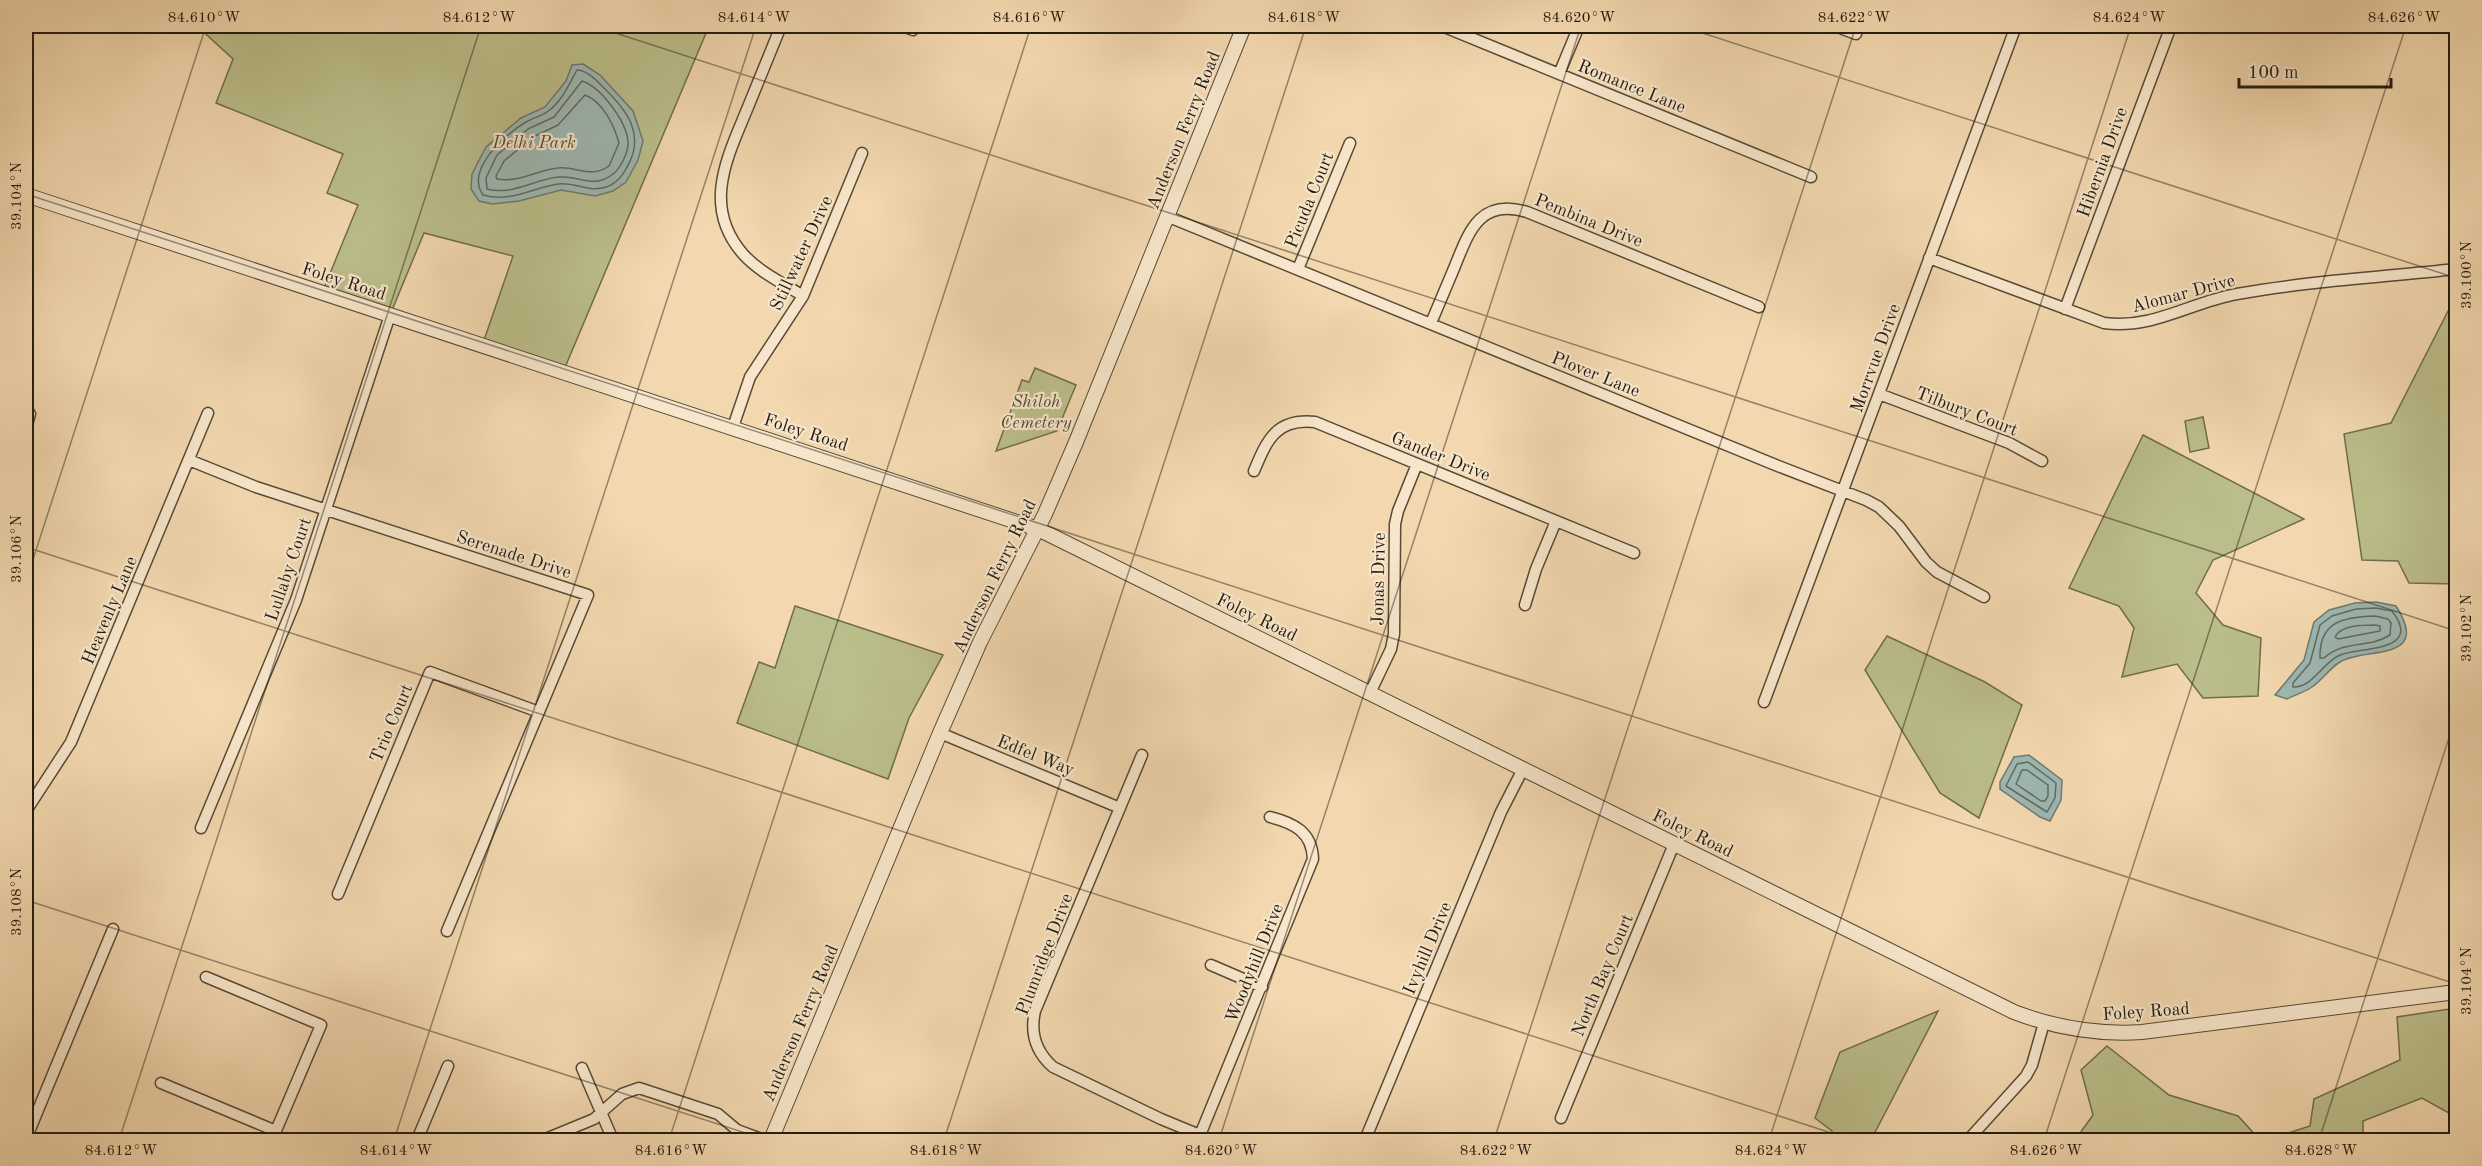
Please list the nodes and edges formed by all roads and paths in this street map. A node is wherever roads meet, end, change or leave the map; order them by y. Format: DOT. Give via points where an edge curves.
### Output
graph roads {
  1 [pos="781,26"];
  2 [pos="1244,26"];
  3 [pos="1442,26"];
  4 [pos="1579,26"];
  5 [pos="1835,26"];
  6 [pos="2016,26"];
  7 [pos="2171,26"];
  8 [pos="1856,34"];
  9 [pos="1559,74"];
  10 [pos="1350,143"];
  11 [pos="862,153"];
  12 [pos="1810,177"];
  13 [pos="26,195"];
  14 [pos="1169,217"];
  15 [pos="1929,258"];
  16 [pos="1299,269"];
  17 [pos="2457,269"];
  18 [pos="803,296"];
  19 [pos="1759,307"];
  20 [pos="2065,309"];
  21 [pos="390,315"];
  22 [pos="1431,323"];
  23 [pos="1879,394"];
  24 [pos="26,408"];
  25 [pos="208,413"];
  26 [pos="733,427"];
  27 [pos="26,428"];
  28 [pos="189,460"];
  29 [pos="2042,461"];
  30 [pos="1417,464"];
  31 [pos="1254,471"];
  32 [pos="1843,491"];
  33 [pos="326,511"];
  34 [pos="1556,521"];
  35 [pos="1038,529"];
  36 [pos="1634,553"];
  37 [pos="1984,597"];
  38 [pos="1525,605"];
  39 [pos="1370,693"];
  40 [pos="1764,702"];
  41 [pos="539,712"];
  42 [pos="940,733"];
  43 [pos="1142,754"];
  44 [pos="1523,769"];
  45 [pos="1120,808"];
  46 [pos="26,811"];
  47 [pos="1270,817"];
  48 [pos="201,828"];
  49 [pos="1674,844"];
  50 [pos="338,894"];
  51 [pos="113,929"];
  52 [pos="447,931"];
  53 [pos="1211,965"];
  54 [pos="206,977"];
  55 [pos="1262,987"];
  56 [pos="2457,992"];
  57 [pos="2044,1023"];
  58 [pos="448,1066"];
  59 [pos="582,1068"];
  60 [pos="161,1083"];
  61 [pos="601,1113"];
  62 [pos="1561,1118"];
  63 [pos="735,1135"];
  64 [pos="274,1136"];
  65 [pos="1199,1138"];
  66 [pos="26,1139"];
  67 [pos="417,1140"];
  68 [pos="543,1140"];
  69 [pos="613,1140"];
  70 [pos="764,1140"];
  71 [pos="771,1140"];
  72 [pos="1212,1140"];
  73 [pos="1365,1140"];
  74 [pos="1968,1140"];
  1 -- 18 [label="street" via="725,162 721,203 728,230 742,253"];
  2 -- 14 [label="street, Anderson Ferry Road"];
  3 -- 9 [label="street, Romance Lane"];
  4 -- 9 [label="street"];
  5 -- 8 [label="street"];
  6 -- 15 [label="street, Morrvue Drive"];
  7 -- 20 [label="street, Hibernia Drive"];
  9 -- 12 [label="street, Romance Lane"];
  10 -- 16 [label="street, Picuda Court"];
  11 -- 18 [label="street, Stillwater Drive"];
  13 -- 21 [label="street, Foley Road"];
  14 -- 16 [label="street, Plover Lane"];
  14 -- 35 [label="street, Anderson Ferry Road"];
  15 -- 20 [label="street, Alomar Drive"];
  15 -- 23 [label="street, Morrvue Drive"];
  16 -- 22 [label="street, Plover Lane"];
  17 -- 20 [label="street, Alomar Drive" via="2236,294 2134,325 2104,323"];
  18 -- 26 [label="street, Stillwater Drive" via="750,377"];
  19 -- 22 [label="street, Pembina Drive" via="1527,212 1508,208 1481,218 1469,232"];
  21 -- 26 [label="street, Foley Road"];
  21 -- 33 [label="street, Lullaby Court"];
  22 -- 32 [label="street, Plover Lane"];
  23 -- 29 [label="street, Tilbury Court" via="2009,443"];
  23 -- 32 [label="street, Morrvue Drive"];
  24 -- 27 [label="street" via="30,414"];
  25 -- 28 [label="street, Heavenly Lane"];
  26 -- 35 [label="street, Foley Road"];
  28 -- 33 [label="street, Serenade Drive"];
  28 -- 46 [label="street, Heavenly Lane" via="71,742"];
  30 -- 31 [label="street, Gander Drive" via="1305,421 1288,425 1272,436"];
  30 -- 34 [label="street, Gander Drive"];
  30 -- 39 [label="street, Jonas Drive" via="1395,524 1391,650"];
  32 -- 37 [label="street, Plover Lane" via="1878,507 1937,572"];
  32 -- 40 [label="street, Morrvue Drive"];
  33 -- 41 [label="street, Serenade Drive" via="588,595"];
  33 -- 48 [label="street, Lullaby Court" via="290,617"];
  34 -- 36 [label="street, Gander Drive"];
  34 -- 38 [label="street"];
  35 -- 39 [label="street, Foley Road"];
  35 -- 42 [label="street, Anderson Ferry Road" via="980,642"];
  39 -- 44 [label="street, Foley Road"];
  41 -- 50 [label="street, Trio Court" via="430,672"];
  41 -- 52 [label="street, Serenade Drive"];
  42 -- 45 [label="street, Edfel Way"];
  42 -- 71 [label="street, Anderson Ferry Road"];
  43 -- 45 [label="street, Plumridge Drive"];
  44 -- 49 [label="street, Foley Road"];
  44 -- 73 [label="street, Ivyhill Drive" via="1501,812"];
  45 -- 65 [label="street, Plumridge Drive" via="1035,1011 1033,1035 1040,1053 1053,1067"];
  47 -- 55 [label="street, Woodyhill Drive" via="1301,829 1312,845 1313,859"];
  49 -- 57 [label="street, Foley Road" via="2014,1012"];
  49 -- 62 [label="street, North Bay Court"];
  51 -- 66 [label="street"];
  53 -- 55 [label="street"];
  54 -- 64 [label="street" via="321,1025"];
  55 -- 65 [label="street, Woodyhill Drive"];
  56 -- 57 [label="street, Foley Road" via="2142,1032 2095,1033"];
  57 -- 74 [label="street" via="2026,1076"];
  58 -- 67 [label="street"];
  59 -- 61 [label="street"];
  60 -- 64 [label="street"];
  61 -- 63 [label="street" via="622,1094 639,1088 718,1114"];
  61 -- 68 [label="street" via="586,1124"];
  61 -- 69 [label="street"];
  63 -- 70 [label="street"];
  65 -- 72 [label="street, Plumridge Drive"];
}
